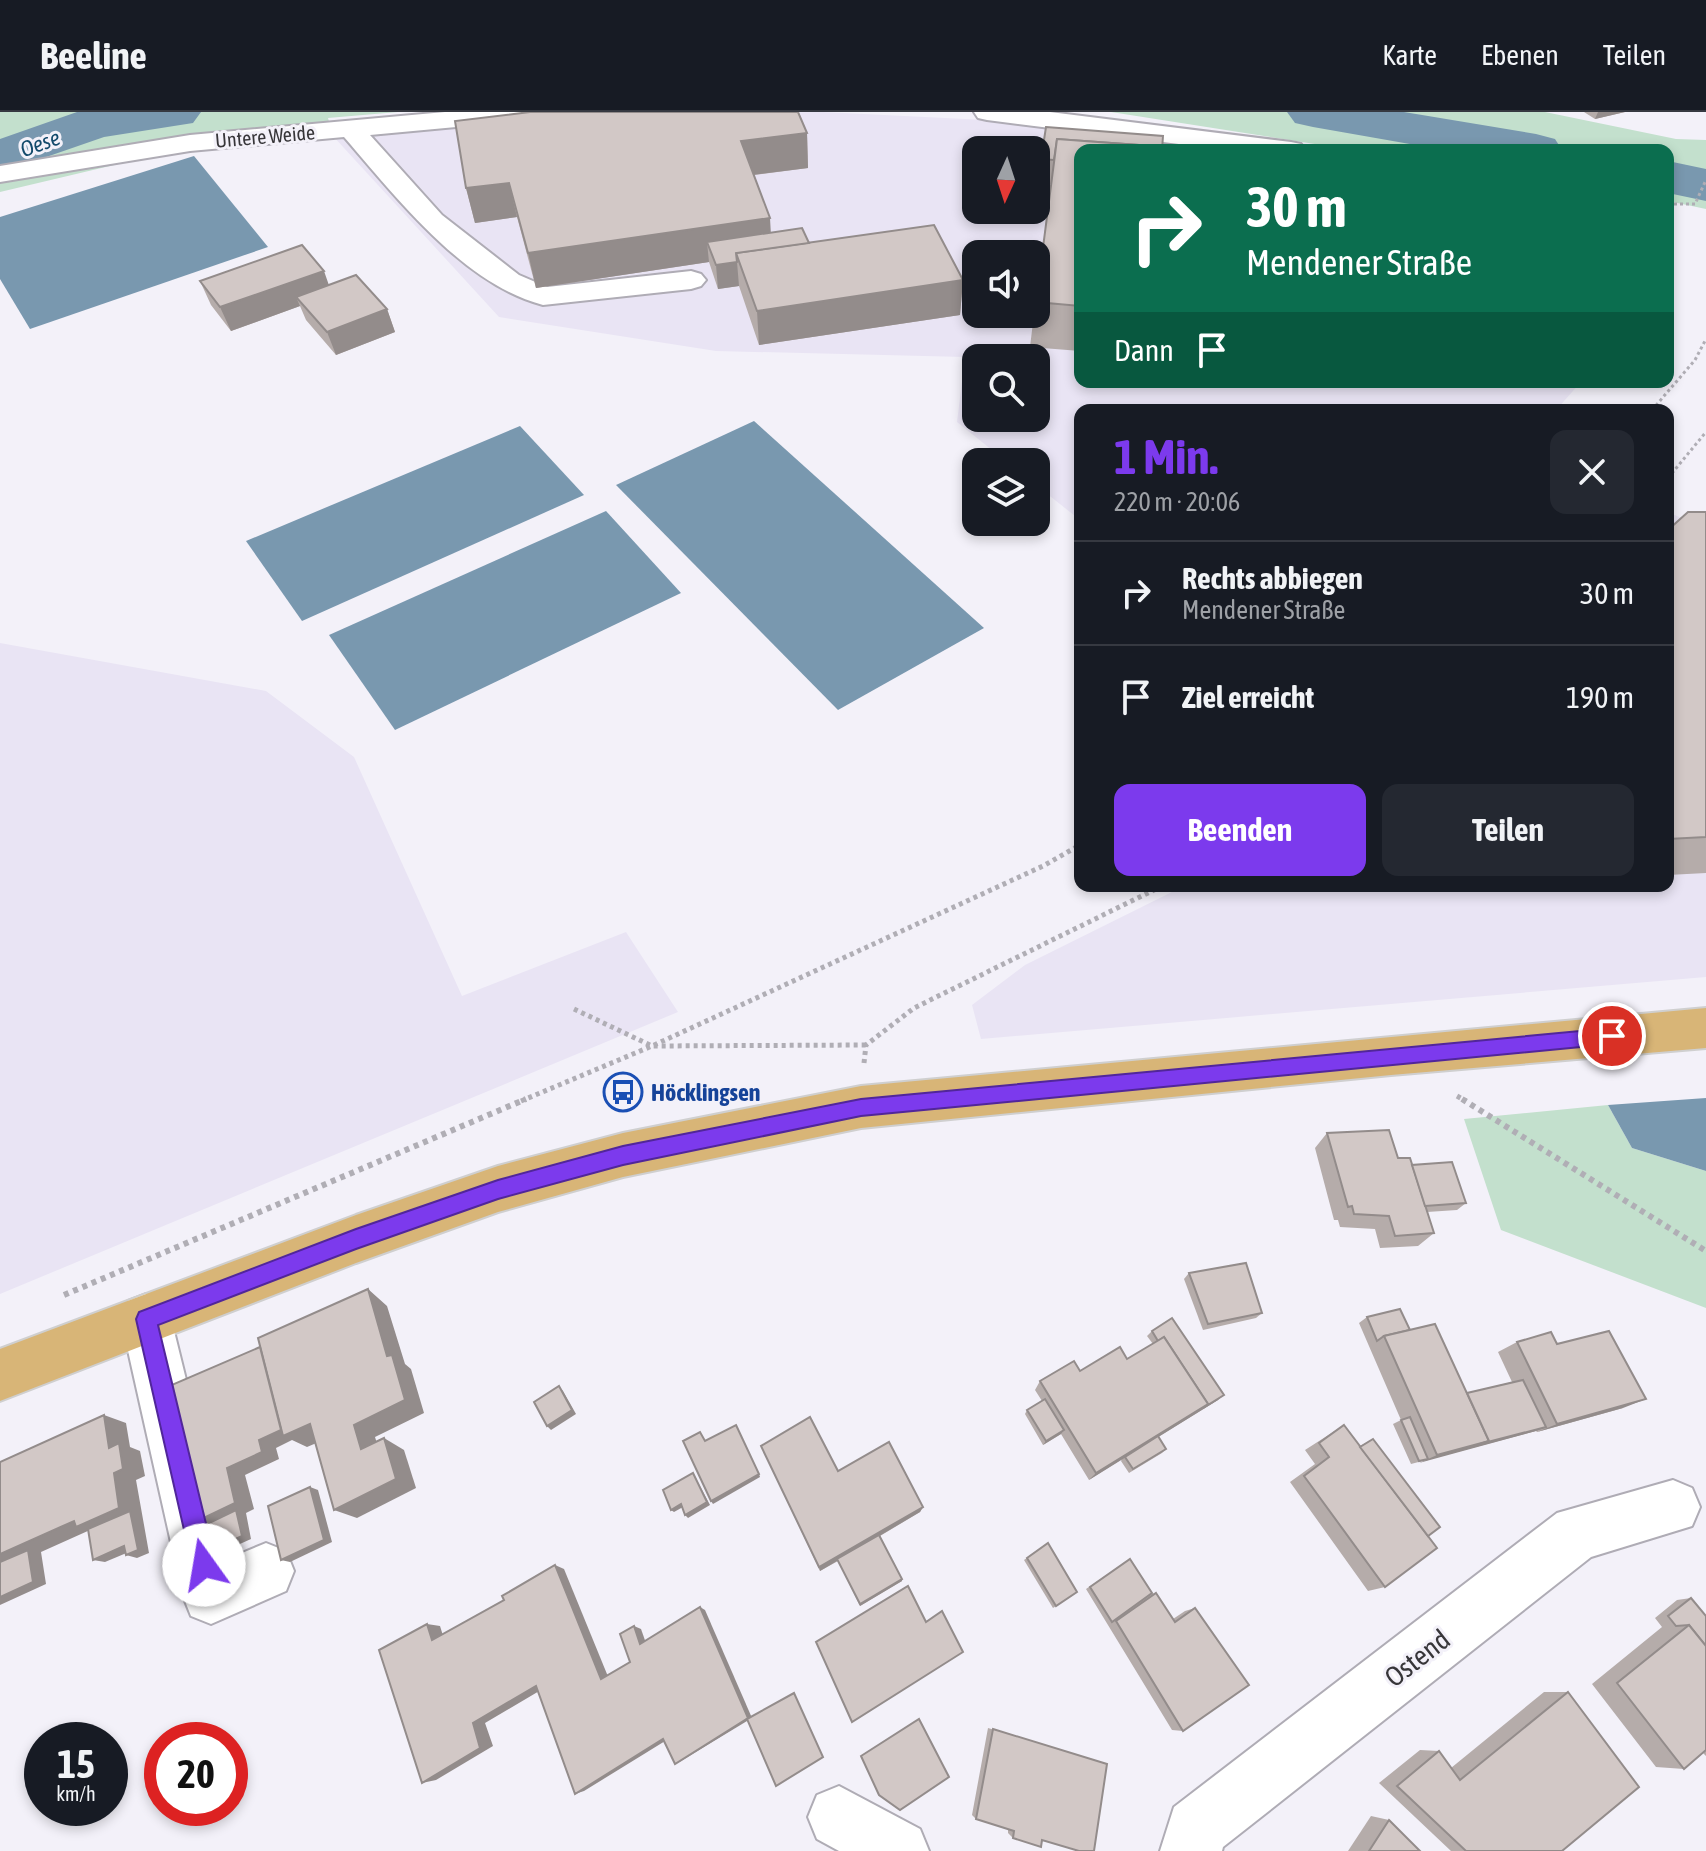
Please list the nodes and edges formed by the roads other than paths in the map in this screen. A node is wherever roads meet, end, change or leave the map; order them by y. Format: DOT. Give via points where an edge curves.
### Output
graph roads {
  1 [pos="532,112"];
  2 [pos="987,112"];
  3 [pos="350,128"];
  4 [pos="1243,144"];
  5 [pos="0,174"];
  6 [pos="691,280"];
  7 [pos="1706,1028"];
  8 [pos="146,1319"];
  9 [pos="0,1375"];
  10 [pos="1673,1507"];
  11 [pos="266,1571"];
  12 [pos="839,1817"];
  13 [pos="898,1851"];
  14 [pos="1191,1851"];
  1 -- 3 [label="street, Untere Weide"];
  2 -- 4 [label="street"];
  3 -- 5 [label="street, Untere Weide" via="190,143"];
  3 -- 6 [label="street" via="432,221 520,286 543,296"];
  7 -- 8 [label="main road" via="861,1107 623,1155 498,1189"];
  8 -- 9 [label="main road"];
  8 -- 11 [label="street" via="211,1596"];
  10 -- 14 [label="street, Ostend" via="1577,1533 1196,1829"];
  12 -- 13 [label="street"];
}
